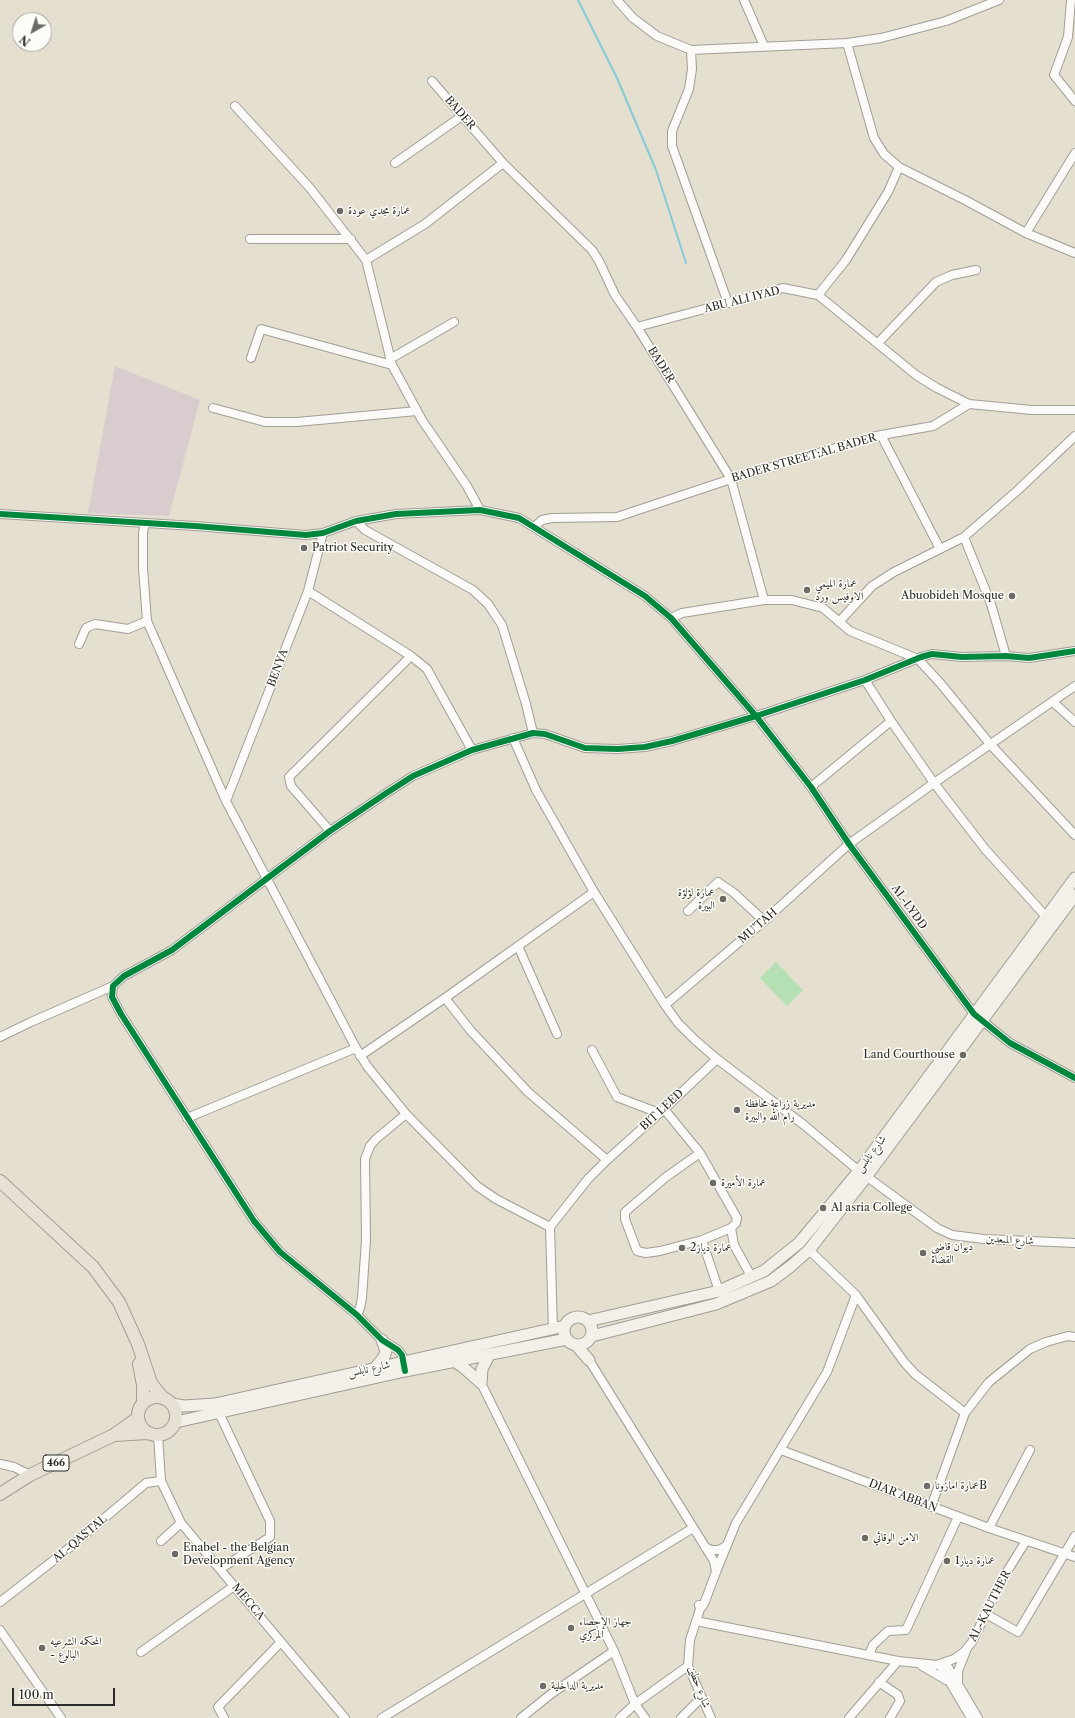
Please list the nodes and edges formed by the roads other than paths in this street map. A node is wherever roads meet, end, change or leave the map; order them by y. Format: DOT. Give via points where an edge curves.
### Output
graph roads {
  1 [pos="616,0"];
  2 [pos="744,0"];
  3 [pos="999,0"];
  4 [pos="1071,0"];
  5 [pos="847,43"];
  6 [pos="764,46"];
  7 [pos="691,50"];
  8 [pos="432,81"];
  9 [pos="1075,101"];
  10 [pos="235,106"];
  11 [pos="462,116"];
  12 [pos="1075,153"];
  13 [pos="395,163"];
  14 [pos="503,163"];
  15 [pos="900,167"];
  16 [pos="1066,170"];
  17 [pos="1075,170"];
  18 [pos="1026,232"];
  19 [pos="250,239"];
  20 [pos="351,239"];
  21 [pos="1075,253"];
  22 [pos="366,260"];
  23 [pos="976,270"];
  24 [pos="818,295"];
  25 [pos="728,303"];
  26 [pos="454,322"];
  27 [pos="637,327"];
  28 [pos="878,343"];
  29 [pos="251,358"];
  30 [pos="391,362"];
  31 [pos="970,404"];
  32 [pos="213,408"];
  33 [pos="1075,410"];
  34 [pos="417,411"];
  35 [pos="881,435"];
  36 [pos="1075,436"];
  37 [pos="731,479"];
  38 [pos="480,510"];
  39 [pos="0,514"];
  40 [pos="356,521"];
  41 [pos="145,523"];
  42 [pos="534,527"];
  43 [pos="323,533"];
  44 [pos="964,538"];
  45 [pos="940,549"];
  46 [pos="308,591"];
  47 [pos="764,600"];
  48 [pos="671,618"];
  49 [pos="147,621"];
  50 [pos="839,622"];
  51 [pos="79,644"];
  52 [pos="1075,651"];
  53 [pos="411,656"];
  54 [pos="1006,656"];
  55 [pos="918,659"];
  56 [pos="865,680"];
  57 [pos="1075,686"];
  58 [pos="1053,702"];
  59 [pos="756,716"];
  60 [pos="891,721"];
  61 [pos="1075,722"];
  62 [pos="533,733"];
  63 [pos="513,738"];
  64 [pos="990,744"];
  65 [pos="472,750"];
  66 [pos="934,783"];
  67 [pos="811,787"];
  68 [pos="226,801"];
  69 [pos="330,831"];
  70 [pos="1075,835"];
  71 [pos="849,844"];
  72 [pos="1075,878"];
  73 [pos="267,879"];
  74 [pos="594,892"];
  75 [pos="1075,895"];
  76 [pos="688,911"];
  77 [pos="764,921"];
  78 [pos="1049,921"];
  79 [pos="518,946"];
  80 [pos="113,986"];
  81 [pos="445,998"];
  82 [pos="665,1005"];
  83 [pos="978,1017"];
  84 [pos="557,1034"];
  85 [pos="0,1037"];
  86 [pos="356,1048"];
  87 [pos="592,1050"];
  88 [pos="360,1056"];
  89 [pos="717,1059"];
  90 [pos="1075,1077"];
  91 [pos="662,1111"];
  92 [pos="406,1114"];
  93 [pos="187,1118"];
  94 [pos="700,1153"];
  95 [pos="607,1160"];
  96 [pos="863,1174"];
  97 [pos="0,1181"];
  98 [pos="0,1189"];
  99 [pos="550,1227"];
  100 [pos="731,1228"];
  101 [pos="702,1240"];
  102 [pos="1075,1244"];
  103 [pos="809,1250"];
  104 [pos="751,1276"];
  105 [pos="719,1291"];
  106 [pos="856,1295"];
  107 [pos="357,1315"];
  108 [pos="588,1321"];
  109 [pos="565,1326"];
  110 [pos="553,1330"];
  111 [pos="1075,1337"];
  112 [pos="590,1338"];
  113 [pos="382,1340"];
  114 [pos="571,1342"];
  115 [pos="489,1355"];
  116 [pos="589,1360"];
  117 [pos="454,1361"];
  118 [pos="376,1367"];
  119 [pos="404,1367"];
  120 [pos="481,1384"];
  121 [pos="168,1401"];
  122 [pos="143,1402"];
  123 [pos="219,1413"];
  124 [pos="965,1413"];
  125 [pos="138,1418"];
  126 [pos="176,1422"];
  127 [pos="153,1434"];
  128 [pos="114,1435"];
  129 [pos="781,1450"];
  130 [pos="1030,1450"];
  131 [pos="0,1464"];
  132 [pos="30,1475"];
  133 [pos="161,1480"];
  134 [pos="0,1494"];
  135 [pos="931,1507"];
  136 [pos="958,1517"];
  137 [pos="181,1523"];
  138 [pos="693,1528"];
  139 [pos="989,1528"];
  140 [pos="1075,1536"];
  141 [pos="1026,1540"];
  142 [pos="161,1541"];
  143 [pos="726,1546"];
  144 [pos="705,1547"];
  145 [pos="1065,1554"];
  146 [pos="1075,1557"];
  147 [pos="722,1558"];
  148 [pos="712,1562"];
  149 [pos="220,1569"];
  150 [pos="716,1572"];
  151 [pos="234,1586"];
  152 [pos="586,1594"];
  153 [pos="0,1602"];
  154 [pos="700,1609"];
  155 [pos="986,1614"];
  156 [pos="696,1621"];
  157 [pos="0,1630"];
  158 [pos="281,1642"];
  159 [pos="968,1647"];
  160 [pos="614,1651"];
  161 [pos="141,1652"];
  162 [pos="869,1655"];
  163 [pos="898,1661"];
  164 [pos="942,1663"];
  165 [pos="918,1664"];
  166 [pos="688,1666"];
  167 [pos="879,1682"];
  168 [pos="954,1684"];
  169 [pos="701,1698"];
  170 [pos="635,1704"];
  171 [pos="61,1718"];
  172 [pos="224,1718"];
  173 [pos="344,1718"];
  174 [pos="382,1718"];
  175 [pos="521,1718"];
  176 [pos="620,1718"];
  177 [pos="645,1718"];
  178 [pos="681,1718"];
  179 [pos="711,1718"];
  180 [pos="849,1718"];
  181 [pos="890,1718"];
  182 [pos="971,1718"];
  183 [pos="978,1718"];
  1 -- 7 [label="street" via="633,18 657,36"];
  2 -- 6 [label="street"];
  3 -- 5 [label="street" via="946,21 881,38"];
  4 -- 9 [label="street" via="1068,37 1054,75"];
  5 -- 6 [label="street"];
  5 -- 15 [label="street" via="874,138 884,154"];
  6 -- 7 [label="street"];
  7 -- 25 [label="street" via="689,88 672,131 672,146"];
  8 -- 11 [label="street, BADER"];
  10 -- 20 [label="street" via="310,188"];
  11 -- 13 [label="street"];
  11 -- 14 [label="street, BADER"];
  12 -- 16 [label="street"];
  14 -- 22 [label="street" via="425,224"];
  14 -- 27 [label="street, BADER" via="592,250 615,295"];
  15 -- 18 [label="street"];
  15 -- 24 [label="street" via="888,192 846,260"];
  16 -- 17 [label="street"];
  16 -- 18 [label="street"];
  18 -- 21 [label="street"];
  19 -- 20 [label="street"];
  20 -- 22 [label="street"];
  22 -- 30 [label="street"];
  23 -- 28 [label="street" via="952,275 936,282"];
  24 -- 25 [label="street, ABU ALI IYAD" via="783,288"];
  24 -- 28 [label="street"];
  25 -- 27 [label="street, ABU ALI IYAD"];
  26 -- 30 [label="street"];
  27 -- 37 [label="street, BADER"];
  28 -- 31 [label="street" via="916,375"];
  29 -- 30 [label="street" via="261,329"];
  30 -- 34 [label="street"];
  31 -- 33 [label="street" via="1032,410"];
  31 -- 35 [label="street, BADER STREET;AL BADER" via="933,426"];
  32 -- 34 [label="street" via="265,422 297,422"];
  34 -- 38 [label="street"];
  35 -- 37 [label="street, BADER STREET;AL BADER"];
  35 -- 45 [label="street"];
  36 -- 44 [label="street"];
  37 -- 42 [label="street, BADER STREET;AL BADER" via="617,517 552,518 542,520"];
  37 -- 47 [label="street, BADER"];
  38 -- 40 [label="street, AL-LYDD" via="396,514"];
  38 -- 42 [label="street, AL-LYDD" via="519,518"];
  39 -- 41 [label="street, AL-LYDD"];
  40 -- 43 [label="street, AL-LYDD"];
  40 -- 62 [label="street" via="365,530 473,590 488,604 502,625"];
  41 -- 43 [label="street, AL-LYDD" via="306,535"];
  41 -- 49 [label="street" via="143,568"];
  42 -- 48 [label="street, AL-LYDD" via="645,596"];
  43 -- 46 [label="street, BENYA"];
  44 -- 45 [label="street"];
  44 -- 54 [label="street" via="991,604"];
  45 -- 50 [label="street" via="872,586"];
  46 -- 53 [label="street"];
  46 -- 68 [label="street, BENYA"];
  47 -- 48 [label="street" via="682,613"];
  47 -- 50 [label="street" via="792,600 823,608"];
  48 -- 59 [label="street, AL-LYDD"];
  49 -- 51 [label="street" via="128,629 95,624 86,628"];
  49 -- 68 [label="street"];
  50 -- 55 [label="street" via="850,631"];
  52 -- 54 [label="street" via="1029,658"];
  53 -- 65 [label="street" via="427,668"];
  53 -- 69 [label="street" via="289,777 292,786"];
  54 -- 55 [label="street" via="962,657 932,654"];
  55 -- 56 [label="street"];
  55 -- 64 [label="street"];
  56 -- 59 [label="street"];
  56 -- 60 [label="street"];
  57 -- 58 [label="street, MU'TAH"];
  58 -- 61 [label="street"];
  58 -- 64 [label="street, MU'TAH"];
  59 -- 62 [label="street" via="645,747 585,748 546,734"];
  59 -- 67 [label="street, AL-LYDD"];
  60 -- 66 [label="street"];
  60 -- 67 [label="street"];
  62 -- 63 [label="street"];
  63 -- 65 [label="street"];
  63 -- 74 [label="street, شارع المبعدين" via="536,790"];
  64 -- 66 [label="street, MU'TAH"];
  64 -- 70 [label="street"];
  65 -- 69 [label="street" via="413,776"];
  66 -- 71 [label="street, MU'TAH"];
  66 -- 78 [label="street" via="986,849"];
  67 -- 71 [label="street, AL-LYDD"];
  68 -- 73 [label="street"];
  69 -- 73 [label="street"];
  71 -- 77 [label="street, MU'TAH"];
  71 -- 83 [label="street, AL-LYDD"];
  72 -- 78 [label="main road, شارع نابلس"];
  73 -- 80 [label="street" via="172,950 124,976"];
  73 -- 86 [label="street"];
  74 -- 79 [label="street"];
  74 -- 82 [label="street, شارع المبعدين"];
  75 -- 78 [label="main road, شارع نابلس"];
  76 -- 77 [label="street" via="718,882"];
  77 -- 82 [label="street, MU'TAH"];
  78 -- 83 [label="main road, شارع نابلس"];
  79 -- 81 [label="street"];
  79 -- 84 [label="street"];
  80 -- 85 [label="street"];
  80 -- 93 [label="street" via="112,996 121,1014"];
  81 -- 88 [label="street"];
  81 -- 95 [label="street" via="471,1031 528,1092"];
  82 -- 89 [label="street, شارع المبعدين" via="691,1036"];
  83 -- 90 [label="street, AL-LYDD" via="1010,1043"];
  83 -- 96 [label="main road, شارع نابلس"];
  86 -- 88 [label="street"];
  86 -- 93 [label="street"];
  87 -- 91 [label="street" via="617,1097"];
  88 -- 92 [label="street"];
  89 -- 91 [label="street, BIT LEED"];
  89 -- 96 [label="street, شارع المبعدين"];
  91 -- 94 [label="street"];
  91 -- 95 [label="street, BIT LEED"];
  92 -- 99 [label="street" via="477,1186 496,1199"];
  92 -- 107 [label="street" via="376,1139 365,1159 366,1240 362,1298"];
  93 -- 107 [label="street" via="254,1221 272,1244"];
  94 -- 100 [label="street" via="737,1218"];
  94 -- 101 [label="street" via="666,1177 625,1212 624,1219 637,1251 660,1251"];
  95 -- 99 [label="street, BIT LEED" via="588,1179"];
  96 -- 102 [label="street, شارع المبعدين" via="936,1228 952,1235"];
  96 -- 103 [label="main road, شارع نابلس"];
  96 -- 104 [label="main road, شارع نابلس" via="799,1243 764,1270"];
  97 -- 121 [label="main road" via="93,1268 118,1302 138,1344 151,1383"];
  98 -- 122 [label="main road" via="92,1274 106,1292 124,1322 135,1350 143,1385"];
  99 -- 110 [label="street"];
  100 -- 101 [label="street"];
  100 -- 104 [label="street" via="734,1245"];
  101 -- 105 [label="street"];
  103 -- 106 [label="street"];
  103 -- 112 [label="main road, شارع نابلس" via="771,1281 739,1296"];
  104 -- 105 [label="main road, شارع نابلس"];
  105 -- 108 [label="main road, شارع نابلس"];
  106 -- 124 [label="street" via="915,1374"];
  106 -- 129 [label="street" via="827,1372"];
  107 -- 113 [label="street"];
  108 -- 109 [label="main road" via="575,1318"];
  108 -- 112 [label="main road" via="592,1328"];
  109 -- 110 [label="main road, شارع نابلس"];
  109 -- 114 [label="main road" via="564,1333"];
  110 -- 119 [label="main road, شارع نابلس"];
  111 -- 124 [label="street" via="1068,1336 1046,1342 1030,1350 989,1382"];
  112 -- 114 [label="main road" via="583,1345"];
  112 -- 116 [label="main road"];
  113 -- 118 [label="main road" via="386,1351 384,1358"];
  113 -- 119 [label="street" via="398,1350 402,1355"];
  114 -- 115 [label="main road, شارع نابلس"];
  114 -- 116 [label="main road"];
  115 -- 117 [label="main road, شارع نابلس"];
  115 -- 120 [label="main road" via="482,1370"];
  116 -- 138 [label="street"];
  117 -- 119 [label="main road, شارع نابلس"];
  117 -- 120 [label="main road"];
  118 -- 119 [label="main road, شارع نابلس"];
  118 -- 121 [label="main road, شارع نابلس" via="215,1404 184,1406"];
  119 -- 123 [label="main road, شارع نابلس"];
  120 -- 152 [label="street"];
  121 -- 122 [label="main road" via="152,1397"];
  121 -- 126 [label="main road" via="176,1416"];
  122 -- 125 [label="main road"];
  123 -- 126 [label="main road, شارع نابلس"];
  123 -- 149 [label="street" via="270,1521 270,1537"];
  124 -- 135 [label="street"];
  125 -- 127 [label="main road" via="141,1427"];
  125 -- 128 [label="main road, 466"];
  126 -- 127 [label="main road" via="169,1431"];
  127 -- 128 [label="main road, 466"];
  127 -- 133 [label="street"];
  128 -- 132 [label="main road, 466"];
  129 -- 135 [label="street, DIAR ABBAN"];
  129 -- 143 [label="street" via="748,1502"];
  130 -- 139 [label="street"];
  131 -- 132 [label="street" via="14,1467"];
  132 -- 134 [label="main road, 466"];
  133 -- 137 [label="street, MECCA"];
  133 -- 153 [label="street, AL-QASTAL" via="146,1483"];
  135 -- 136 [label="street, DIAR ABBAN"];
  136 -- 139 [label="street, DIAR ABBAN"];
  136 -- 162 [label="street" via="906,1630 888,1631 873,1645"];
  137 -- 142 [label="street"];
  137 -- 149 [label="street, MECCA"];
  138 -- 144 [label="street"];
  138 -- 152 [label="street"];
  139 -- 141 [label="street, DIAR ABBAN"];
  140 -- 145 [label="street"];
  141 -- 145 [label="street"];
  141 -- 155 [label="street, AL-KAUTHER" via="1003,1578"];
  143 -- 144 [label="street" via="718,1550"];
  143 -- 147 [label="street"];
  144 -- 148 [label="street"];
  145 -- 146 [label="street"];
  145 -- 155 [label="street" via="1018,1632"];
  147 -- 148 [label="street"];
  147 -- 150 [label="street"];
  148 -- 150 [label="street"];
  148 -- 154 [label="street" via="699,1603"];
  149 -- 151 [label="street, MECCA"];
  150 -- 154 [label="street"];
  151 -- 158 [label="street, MECCA"];
  151 -- 161 [label="street"];
  152 -- 160 [label="street"];
  152 -- 174 [label="street"];
  154 -- 156 [label="street, شارع حطين"];
  155 -- 159 [label="street, AL-KAUTHER"];
  156 -- 162 [label="street"];
  156 -- 166 [label="street, شارع حطين" via="690,1640"];
  157 -- 171 [label="street"];
  158 -- 172 [label="street" via="218,1707"];
  158 -- 173 [label="street, MECCA"];
  159 -- 164 [label="street, AL-KAUTHER" via="954,1659"];
  159 -- 168 [label="street"];
  160 -- 170 [label="street"];
  160 -- 175 [label="street"];
  162 -- 163 [label="street"];
  163 -- 165 [label="street"];
  163 -- 167 [label="street"];
  164 -- 165 [label="street"];
  164 -- 168 [label="street"];
  165 -- 168 [label="street"];
  166 -- 169 [label="street, شارع حطين"];
  166 -- 170 [label="street"];
  167 -- 180 [label="street"];
  167 -- 181 [label="street" via="898,1695 900,1701"];
  168 -- 182 [label="street"];
  168 -- 183 [label="street"];
  169 -- 178 [label="street"];
  169 -- 179 [label="street, شارع حطين"];
  170 -- 176 [label="street"];
  170 -- 177 [label="street"];
}
